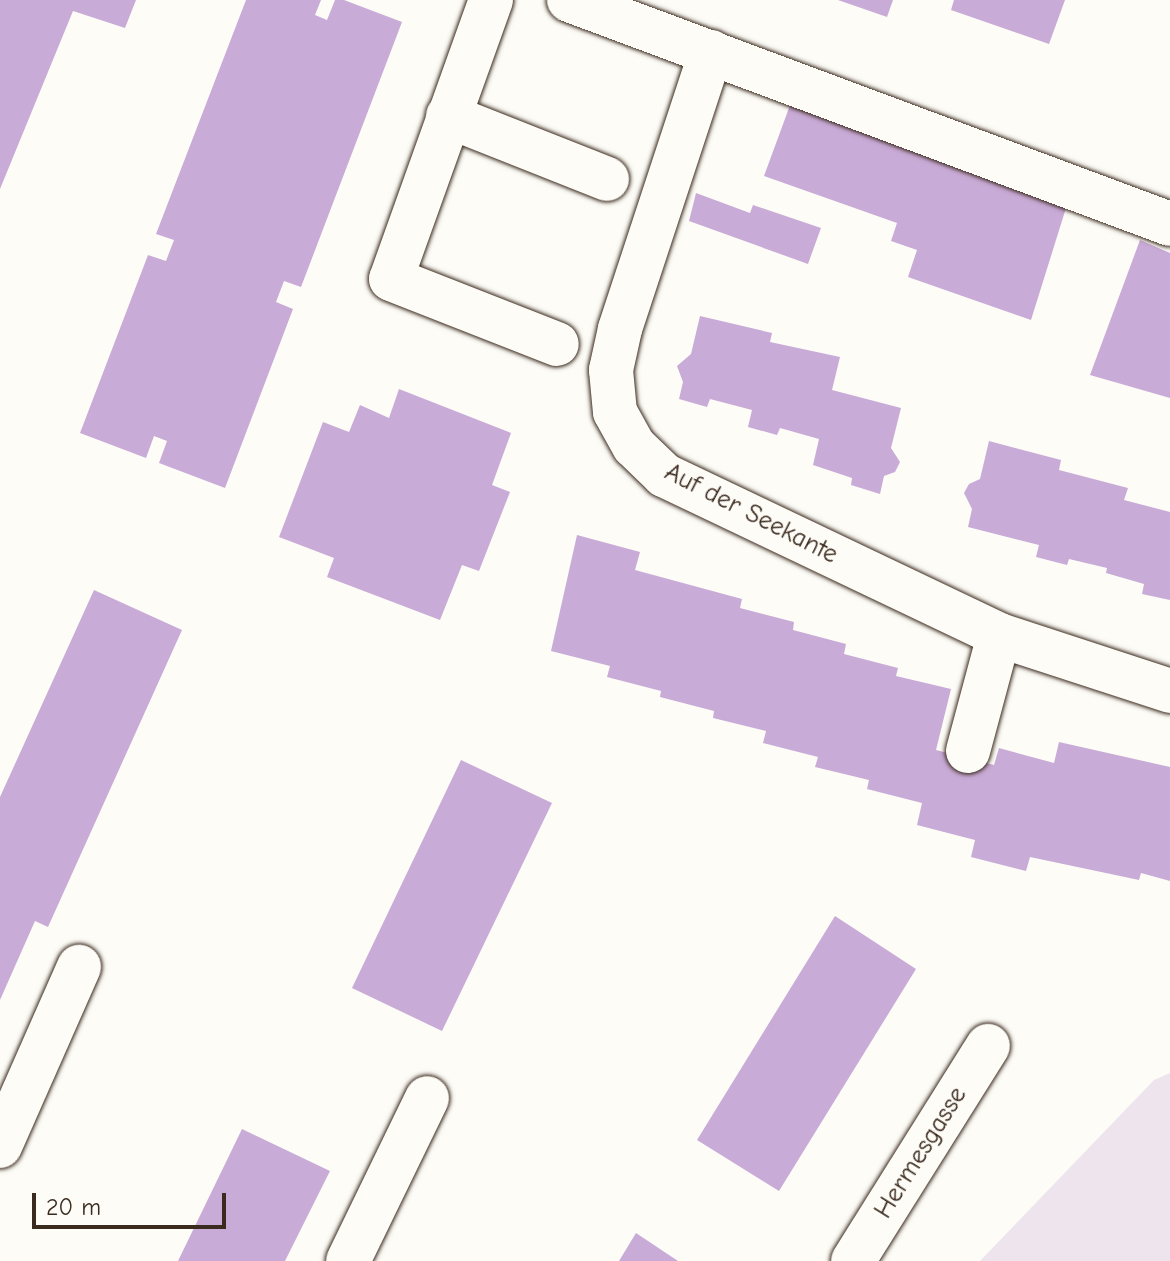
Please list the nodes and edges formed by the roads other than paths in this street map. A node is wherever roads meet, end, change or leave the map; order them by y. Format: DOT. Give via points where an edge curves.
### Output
graph roads {
  1 [pos="491,0"];
  2 [pos="569,0"];
  3 [pos="711,52"];
  4 [pos="448,116"];
  5 [pos="607,179"];
  6 [pos="1170,224"];
  7 [pos="557,344"];
  8 [pos="999,635"];
  9 [pos="1170,691"];
  10 [pos="968,751"];
  11 [pos="79,967"];
  12 [pos="988,1046"];
  13 [pos="427,1098"];
  14 [pos="0,1146"];
  15 [pos="348,1261"];
  16 [pos="853,1261"];
  1 -- 4 [label="street"];
  2 -- 3 [label="street"];
  3 -- 6 [label="street"];
  3 -- 8 [label="street, Auf der Seekante" via="620,329 611,370 615,412 634,446 664,475"];
  4 -- 5 [label="street"];
  4 -- 7 [label="street" via="391,279"];
  8 -- 9 [label="street, Auf der Seekante"];
  8 -- 10 [label="street"];
  11 -- 14 [label="street"];
  12 -- 16 [label="street, Hermesgasse"];
  13 -- 15 [label="street"];
}
